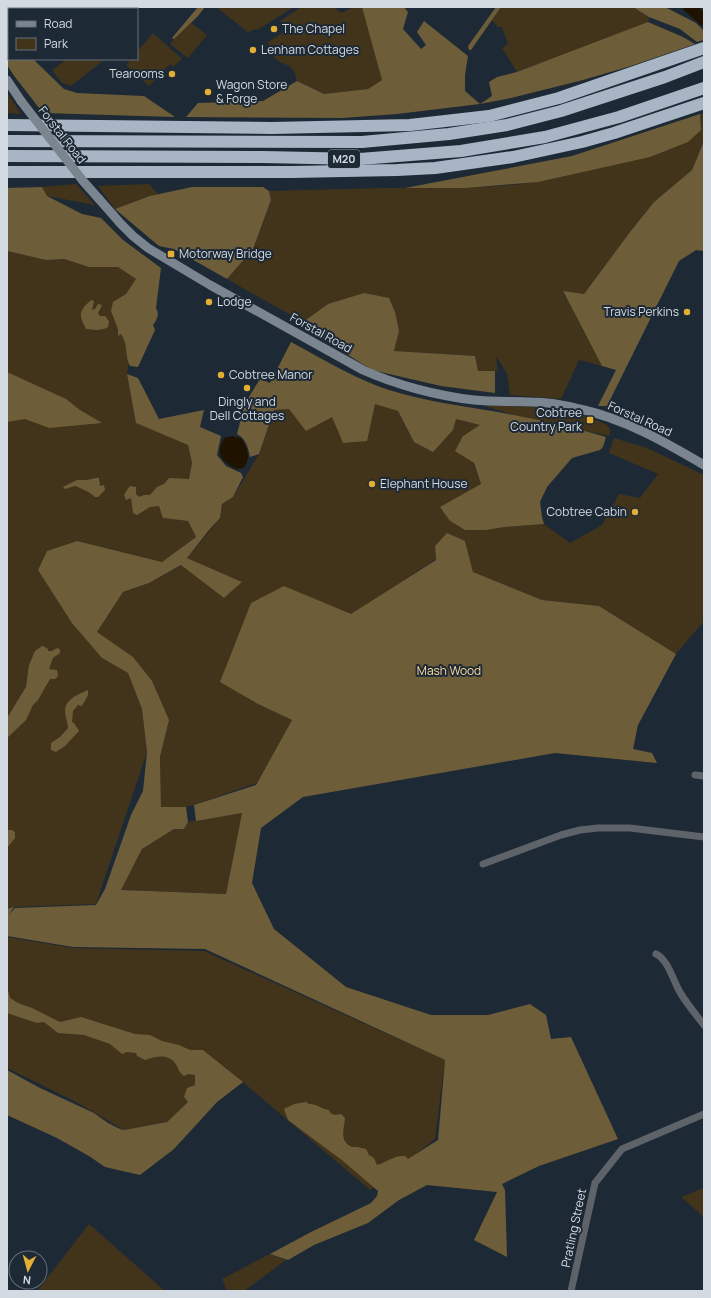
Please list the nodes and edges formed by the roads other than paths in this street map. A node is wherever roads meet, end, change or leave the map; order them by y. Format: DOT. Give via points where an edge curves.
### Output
graph roads {
  1 [pos="704,48"];
  2 [pos="704,62"];
  3 [pos="7,80"];
  4 [pos="704,88"];
  5 [pos="704,103"];
  6 [pos="7,124"];
  7 [pos="7,141"];
  8 [pos="7,156"];
  9 [pos="7,173"];
  10 [pos="704,465"];
  11 [pos="696,775"];
  12 [pos="704,776"];
  13 [pos="704,837"];
  14 [pos="483,864"];
  15 [pos="656,954"];
  16 [pos="704,1025"];
  17 [pos="704,1114"];
  18 [pos="571,1291"];
  1 -- 6 [label="highway" via="552,100 489,116 410,125 280,128"];
  2 -- 7 [label="highway, M20" via="561,111 507,125 449,134 362,142"];
  3 -- 10 [label="street, Forstal Road, bridge" via="83,181 133,236 148,248 210,285 363,370 398,384 474,400 545,403 595,413 641,431"];
  4 -- 8 [label="highway, M20" via="619,117 545,137 461,151 360,159"];
  5 -- 9 [label="highway, M20" via="614,133 544,151 435,168 316,172"];
  11 -- 12 [label="street"];
  13 -- 14 [label="street" via="630,828 580,830"];
  15 -- 16 [label="street" via="665,963 680,992"];
  17 -- 18 [label="street, Pratling Street" via="622,1149 595,1183"];
}
